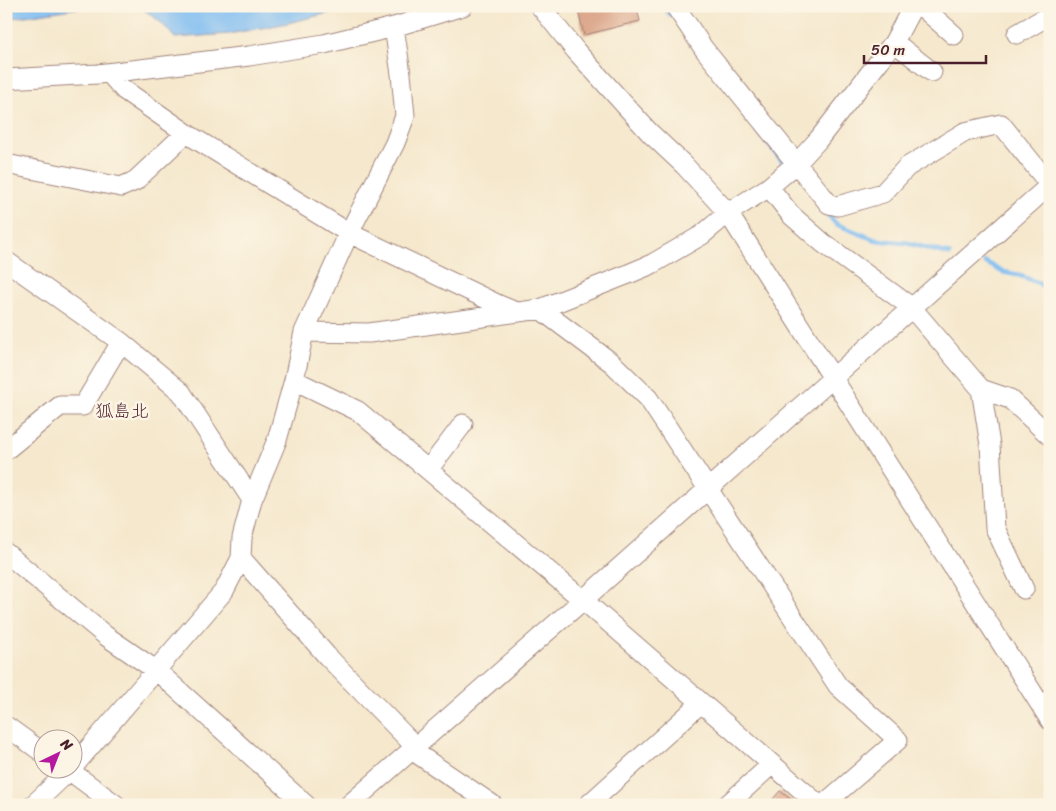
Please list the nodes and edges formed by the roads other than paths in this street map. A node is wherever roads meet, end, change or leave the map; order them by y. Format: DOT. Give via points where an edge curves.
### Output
graph roads {
  1 [pos="463,6"];
  2 [pos="540,6"];
  3 [pos="675,6"];
  4 [pos="913,6"];
  5 [pos="921,6"];
  6 [pos="1050,15"];
  7 [pos="394,27"];
  8 [pos="954,34"];
  9 [pos="1017,34"];
  10 [pos="894,42"];
  11 [pos="932,72"];
  12 [pos="109,73"];
  13 [pos="6,79"];
  14 [pos="186,133"];
  15 [pos="797,163"];
  16 [pos="6,164"];
  17 [pos="1050,185"];
  18 [pos="769,187"];
  19 [pos="728,213"];
  20 [pos="349,233"];
  21 [pos="6,261"];
  22 [pos="911,308"];
  23 [pos="540,310"];
  24 [pos="518,312"];
  25 [pos="304,332"];
  26 [pos="121,342"];
  27 [pos="833,378"];
  28 [pos="294,380"];
  29 [pos="981,388"];
  30 [pos="463,424"];
  31 [pos="1050,436"];
  32 [pos="6,450"];
  33 [pos="428,470"];
  34 [pos="708,489"];
  35 [pos="252,500"];
  36 [pos="6,553"];
  37 [pos="241,558"];
  38 [pos="1024,589"];
  39 [pos="583,600"];
  40 [pos="157,670"];
  41 [pos="701,703"];
  42 [pos="1050,720"];
  43 [pos="6,726"];
  44 [pos="32,745"];
  45 [pos="413,748"];
  46 [pos="82,755"];
  47 [pos="771,765"];
  48 [pos="61,778"];
  49 [pos="82,778"];
  50 [pos="33,805"];
  51 [pos="116,805"];
  52 [pos="306,805"];
  53 [pos="349,805"];
  54 [pos="493,805"];
  55 [pos="588,805"];
  56 [pos="727,805"];
  57 [pos="819,805"];
  58 [pos="823,805"];
  1 -- 7 [label="street"];
  2 -- 19 [label="street" via="644,126"];
  3 -- 15 [label="street" via="704,49"];
  4 -- 10 [label="street"];
  5 -- 8 [label="street"];
  6 -- 9 [label="street"];
  7 -- 12 [label="street" via="324,44"];
  7 -- 20 [label="street" via="405,116 395,143"];
  10 -- 11 [label="street"];
  10 -- 15 [label="street"];
  12 -- 13 [label="street"];
  12 -- 14 [label="street" via="124,90"];
  14 -- 16 [label="street" via="135,181 121,187"];
  14 -- 20 [label="street"];
  15 -- 17 [label="street" via="829,204 838,206 883,192 907,167 965,132 1001,124"];
  15 -- 18 [label="street"];
  17 -- 22 [label="street"];
  18 -- 19 [label="street"];
  18 -- 22 [label="street" via="791,215 824,244"];
  19 -- 23 [label="street" via="702,235 652,264"];
  19 -- 27 [label="street"];
  20 -- 24 [label="street"];
  20 -- 25 [label="street"];
  21 -- 26 [label="street"];
  22 -- 27 [label="street"];
  22 -- 29 [label="street"];
  23 -- 24 [label="street"];
  23 -- 34 [label="street" via="612,363 648,398"];
  24 -- 25 [label="street" via="369,333"];
  25 -- 28 [label="street"];
  26 -- 32 [label="street" via="83,406 60,406"];
  26 -- 35 [label="street" via="181,392"];
  27 -- 34 [label="street"];
  27 -- 42 [label="street"];
  28 -- 33 [label="street" via="358,411"];
  28 -- 35 [label="street" via="277,440"];
  29 -- 31 [label="street" via="1010,399"];
  29 -- 38 [label="street" via="990,445 995,528"];
  30 -- 33 [label="street"];
  33 -- 39 [label="street"];
  34 -- 39 [label="street"];
  34 -- 58 [label="street" via="838,686 898,740"];
  35 -- 37 [label="street" via="242,538"];
  36 -- 40 [label="street" via="106,636"];
  37 -- 40 [label="street" via="224,591"];
  37 -- 45 [label="street"];
  39 -- 41 [label="street"];
  39 -- 45 [label="street"];
  40 -- 46 [label="street"];
  40 -- 52 [label="street"];
  41 -- 47 [label="street"];
  41 -- 55 [label="street"];
  43 -- 44 [label="street"];
  45 -- 53 [label="street"];
  45 -- 54 [label="street"];
  47 -- 56 [label="street"];
  47 -- 57 [label="street"];
  48 -- 50 [label="street"];
  49 -- 51 [label="street"];
}
